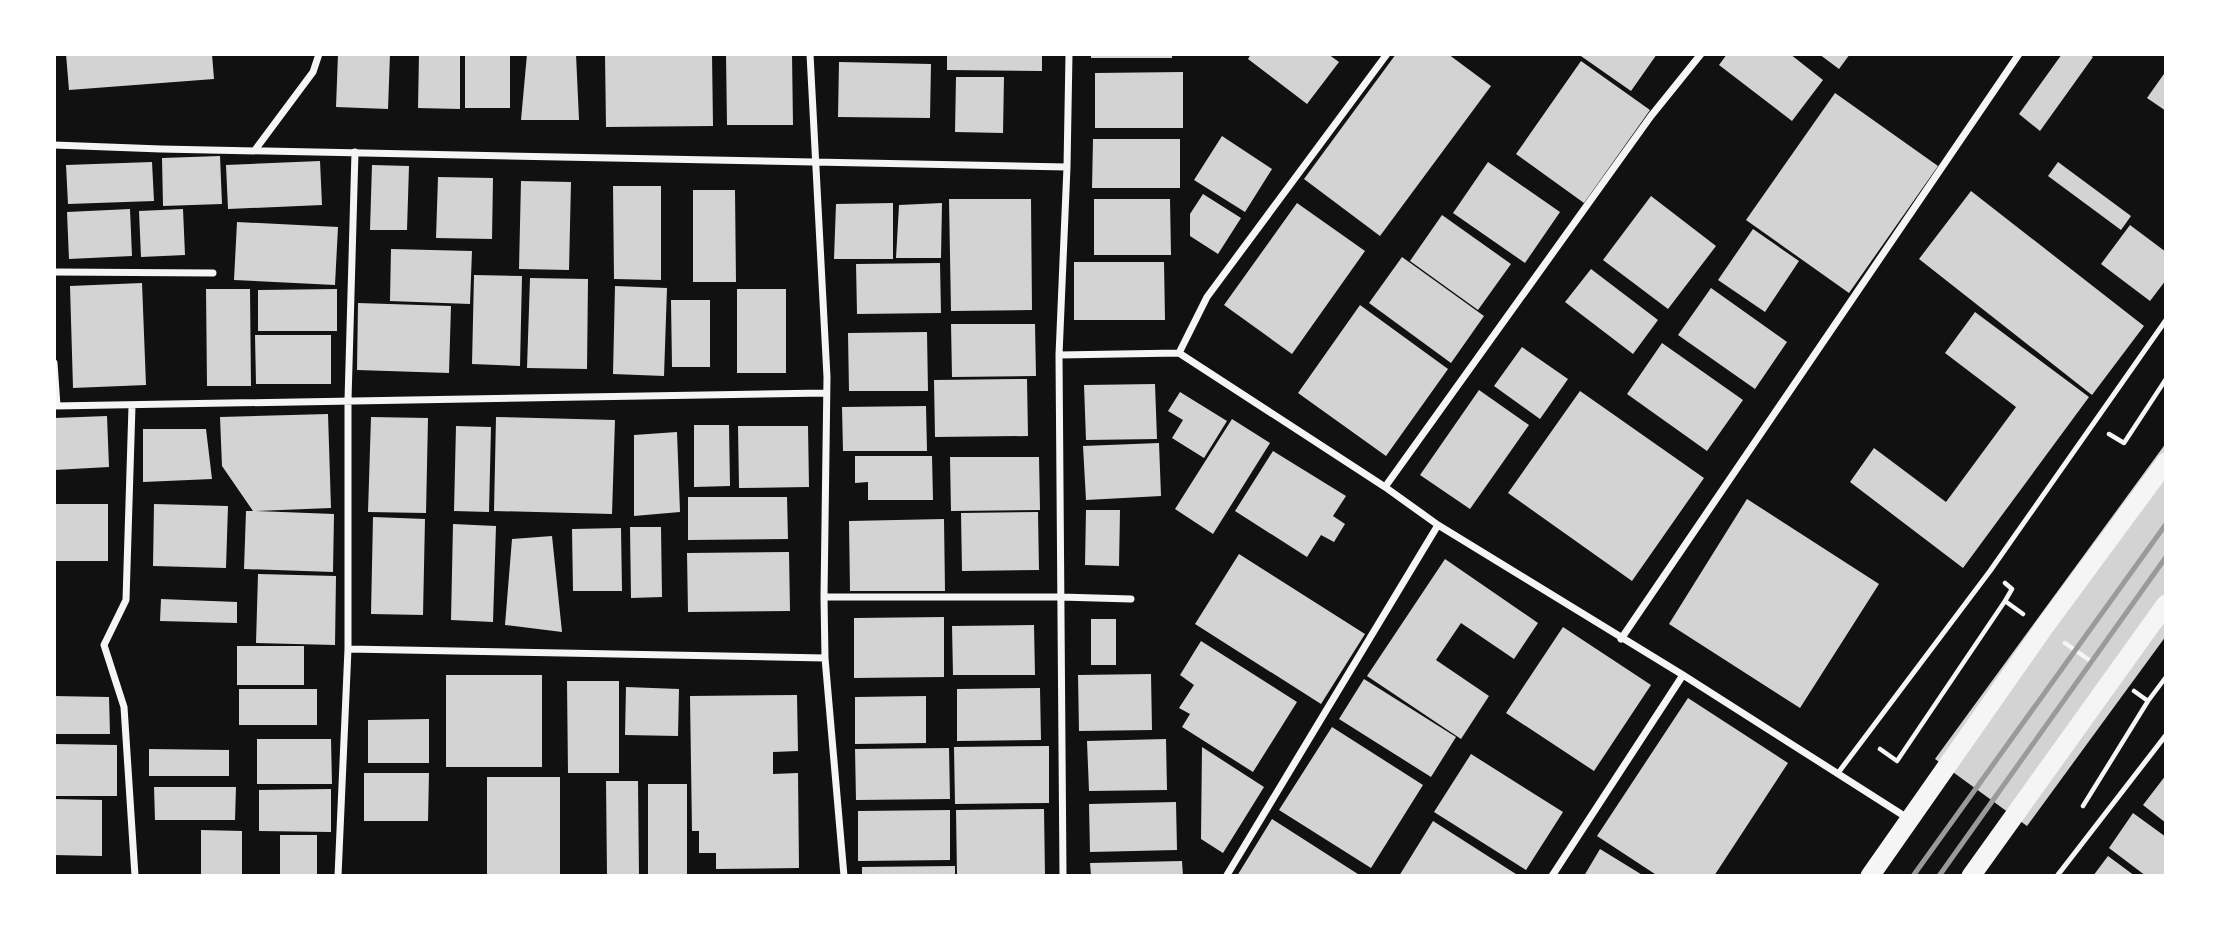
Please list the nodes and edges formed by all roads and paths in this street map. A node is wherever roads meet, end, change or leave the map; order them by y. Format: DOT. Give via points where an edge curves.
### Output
graph roads {
  1 [pos="319,54"];
  2 [pos="810,54"];
  3 [pos="1069,54"];
  4 [pos="1387,54"];
  5 [pos="1701,54"];
  6 [pos="2019,54"];
  7 [pos="54,145"];
  8 [pos="255,150"];
  9 [pos="355,152"];
  10 [pos="814,160"];
  11 [pos="1067,167"];
  12 [pos="54,272"];
  13 [pos="213,273"];
  14 [pos="2166,320"];
  15 [pos="1179,353"];
  16 [pos="1059,355"];
  17 [pos="54,363"];
  18 [pos="2166,379"];
  19 [pos="826,393"];
  20 [pos="348,400"];
  21 [pos="55,406"];
  22 [pos="132,406"];
  23 [pos="2124,443"];
  24 [pos="2166,462"];
  25 [pos="1385,487"];
  26 [pos="1438,525"];
  27 [pos="2012,589"];
  28 [pos="824,597"];
  29 [pos="1060,597"];
  30 [pos="1131,599"];
  31 [pos="2004,601"];
  32 [pos="2166,604"];
  33 [pos="2026,617"];
  34 [pos="1621,639"];
  35 [pos="2060,639"];
  36 [pos="348,649"];
  37 [pos="825,658"];
  38 [pos="2093,662"];
  39 [pos="1683,675"];
  40 [pos="2166,677"];
  41 [pos="2126,685"];
  42 [pos="2148,701"];
  43 [pos="2166,735"];
  44 [pos="1897,761"];
  45 [pos="1838,773"];
  46 [pos="2078,813"];
  47 [pos="1909,820"];
  48 [pos="135,876"];
  49 [pos="338,876"];
  50 [pos="844,876"];
  51 [pos="1063,876"];
  52 [pos="1227,876"];
  53 [pos="1552,876"];
  54 [pos="1870,876"];
  55 [pos="1971,876"];
  56 [pos="2057,876"];
  1 -- 8 [label="street" via="313,72"];
  2 -- 10 [label="street"];
  3 -- 11 [label="street"];
  4 -- 15 [label="street" via="1207,298"];
  5 -- 25 [label="street" via="1651,116"];
  6 -- 34 [label="street"];
  7 -- 8 [label="street"];
  8 -- 9 [label="street"];
  9 -- 10 [label="street"];
  9 -- 20 [label="street"];
  10 -- 11 [label="street"];
  10 -- 19 [label="street"];
  11 -- 16 [label="street"];
  12 -- 13 [label="street"];
  14 -- 45 [label="lane" via="1990,571"];
  15 -- 16 [label="street"];
  15 -- 25 [label="street"];
  16 -- 29 [label="street"];
  17 -- 21 [label="street"];
  18 -- 23 [label="path"];
  19 -- 20 [label="street"];
  19 -- 28 [label="street"];
  20 -- 22 [label="street"];
  20 -- 36 [label="street"];
  21 -- 22 [label="street"];
  22 -- 48 [label="street" via="126,600 104,645 124,707"];
  24 -- 47 [label="highway"];
  25 -- 26 [label="street"];
  26 -- 34 [label="street"];
  26 -- 52 [label="street"];
  27 -- 31 [label="path"];
  28 -- 29 [label="street"];
  28 -- 37 [label="street"];
  29 -- 30 [label="street"];
  29 -- 51 [label="street"];
  31 -- 33 [label="path"];
  31 -- 44 [label="path"];
  32 -- 55 [label="highway"];
  34 -- 39 [label="street"];
  35 -- 38 [label="path"];
  36 -- 37 [label="street"];
  36 -- 49 [label="street"];
  37 -- 50 [label="street"];
  39 -- 45 [label="street"];
  39 -- 53 [label="street"];
  40 -- 42 [label="path"];
  41 -- 42 [label="path"];
  42 -- 46 [label="path"];
  43 -- 56 [label="lane"];
  45 -- 47 [label="street"];
  47 -- 54 [label="highway"];
}
